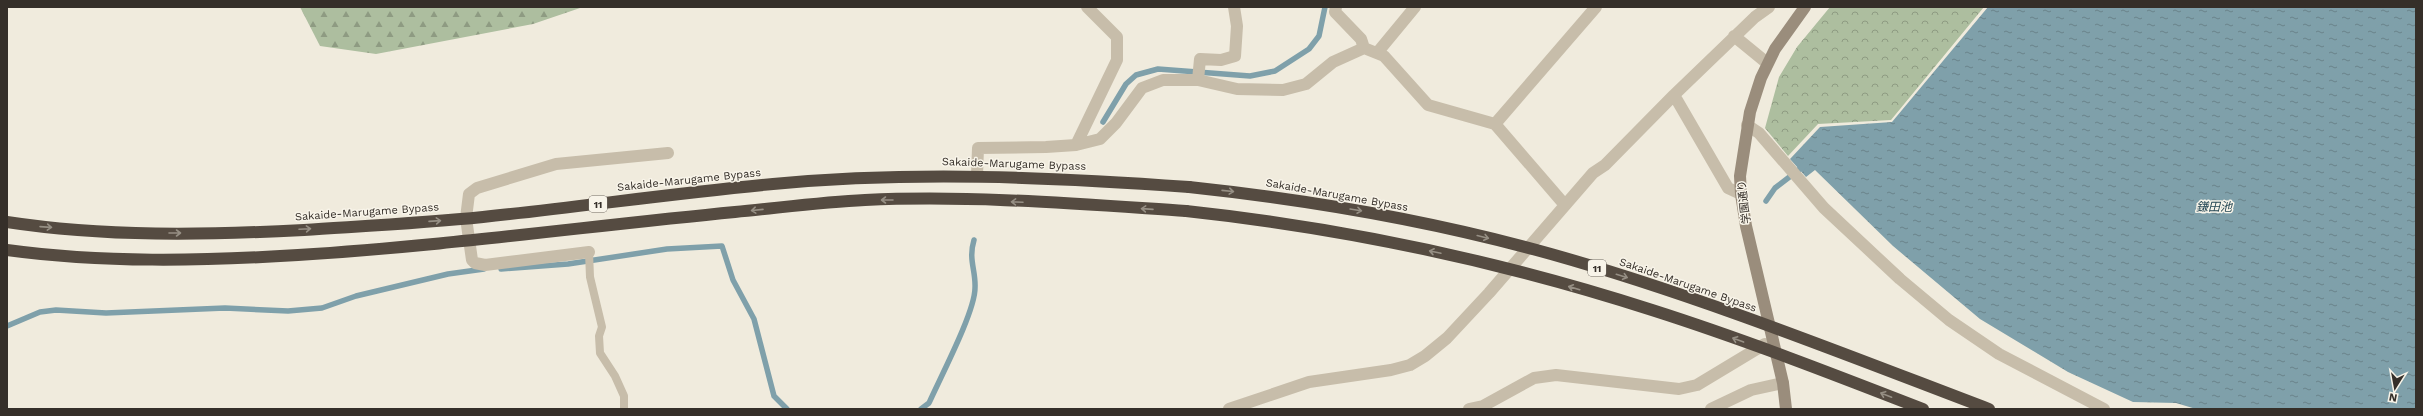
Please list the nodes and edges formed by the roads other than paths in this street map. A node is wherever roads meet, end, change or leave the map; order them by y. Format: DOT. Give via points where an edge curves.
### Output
graph roads {
  1 [pos="1087,7"];
  2 [pos="1234,7"];
  3 [pos="1336,7"];
  4 [pos="1415,7"];
  5 [pos="1596,7"];
  6 [pos="1769,7"];
  7 [pos="1805,7"];
  8 [pos="1734,36"];
  9 [pos="1364,48"];
  10 [pos="1377,53"];
  11 [pos="1767,63"];
  12 [pos="1199,74"];
  13 [pos="1674,94"];
  14 [pos="1495,124"];
  15 [pos="1747,125"];
  16 [pos="1076,145"];
  17 [pos="668,153"];
  18 [pos="977,175"];
  19 [pos="1740,194"];
  20 [pos="1564,204"];
  21 [pos="466,218"];
  22 [pos="7,222"];
  23 [pos="469,242"];
  24 [pos="7,250"];
  25 [pos="590,258"];
  26 [pos="1772,341"];
  27 [pos="1783,383"];
  28 [pos="624,409"];
  29 [pos="1229,409"];
  30 [pos="1469,409"];
  31 [pos="1711,409"];
  32 [pos="1786,409"];
  33 [pos="1922,409"];
  34 [pos="1989,409"];
  35 [pos="2104,409"];
  1 -- 16 [label="street" via="1116,37 1118,60"];
  2 -- 12 [label="street" via="1237,26 1235,56 1222,60 1200,59"];
  3 -- 9 [label="street" via="1335,12 1361,39"];
  4 -- 10 [label="street"];
  5 -- 14 [label="street"];
  6 -- 8 [label="street"];
  7 -- 11 [label="street, 学園通り"];
  8 -- 11 [label="street"];
  8 -- 13 [label="street"];
  9 -- 10 [label="street"];
  9 -- 12 [label="street" via="1333,62 1306,84 1283,90 1238,89"];
  10 -- 14 [label="street" via="1384,56 1428,105"];
  11 -- 15 [label="street, 学園通り"];
  12 -- 16 [label="street" via="1163,80 1142,88 1116,124 1100,139"];
  13 -- 19 [label="street" via="1728,188"];
  13 -- 20 [label="street"];
  14 -- 20 [label="street"];
  15 -- 19 [label="street, 学園通り"];
  15 -- 35 [label="street" via="1760,133 1824,208 1861,244 1949,320 1998,354"];
  16 -- 18 [label="street" via="1046,148 978,148"];
  17 -- 21 [label="street" via="556,164 477,188 469,194"];
  18 -- 21 [label="highway, Sakaide-Marugame Bypass / 11" via="874,176 773,184"];
  18 -- 34 [label="highway, Sakaide-Marugame Bypass / 11, one-way, bridge" via="1072,178 1189,186 1259,194 1362,211 1550,254 1662,288"];
  19 -- 26 [label="street, 学園通り"];
  20 -- 29 [label="street" via="1489,293 1447,338 1425,356 1410,365 1391,370 1309,382"];
  22 -- 21 [label="highway, Sakaide-Marugame Bypass / 11, one-way" via="142,233 248,233"];
  21 -- 23 [label="street"];
  23 -- 24 [label="highway, 11" via="243,258 137,260"];
  23 -- 25 [label="street" via="472,260 475,263"];
  33 -- 23 [label="highway, 11, one-way, bridge" via="1652,310 1463,258 1355,235 1254,218 1068,203 865,200 630,222"];
  25 -- 28 [label="lane" via="590,277 602,327 599,336 600,353 624,396"];
  26 -- 27 [label="street, 学園通り"];
  26 -- 30 [label="street" via="1760,345 1697,385 1679,389 1556,375 1534,378 1483,406"];
  27 -- 31 [label="street" via="1751,390"];
  27 -- 32 [label="street, 学園通り"];
}
